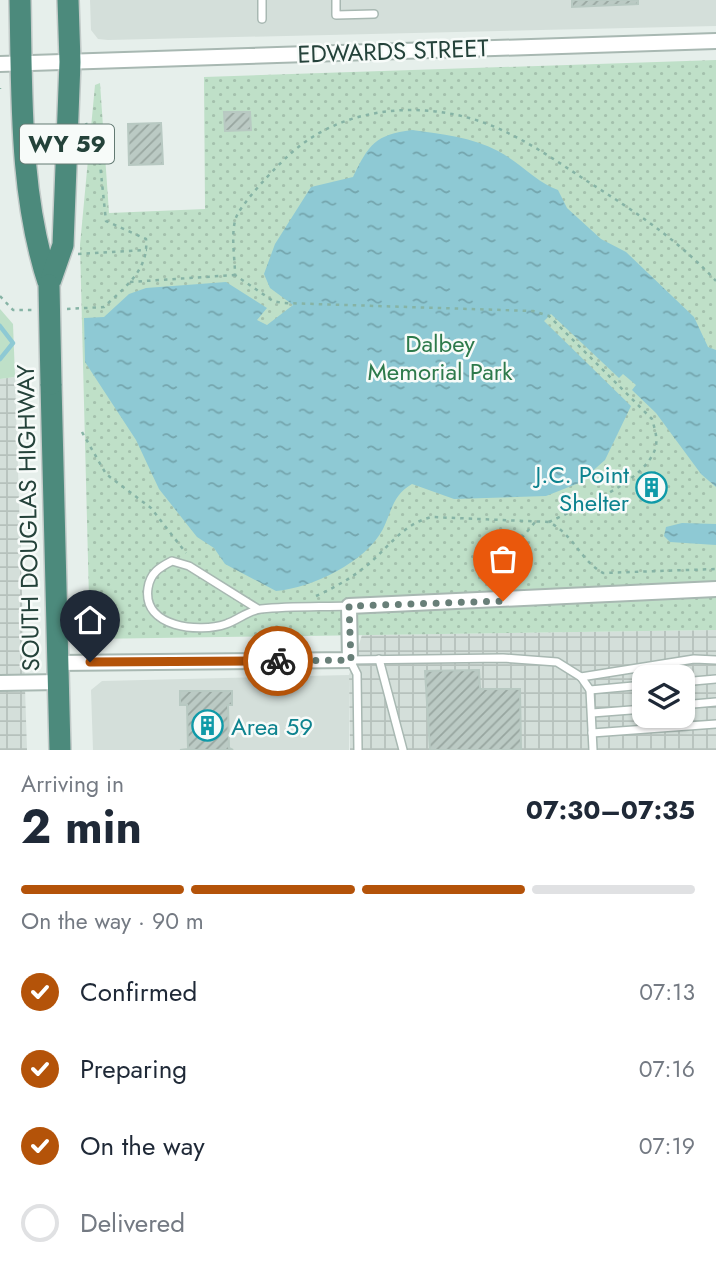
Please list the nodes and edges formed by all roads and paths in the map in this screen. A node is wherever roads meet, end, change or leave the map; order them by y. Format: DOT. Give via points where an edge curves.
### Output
graph roads {
  1 [pos="20,0"];
  2 [pos="68,0"];
  3 [pos="262,0"];
  4 [pos="336,0"];
  5 [pos="374,14"];
  6 [pos="262,19"];
  7 [pos="716,41"];
  8 [pos="70,62"];
  9 [pos="10,64"];
  10 [pos="86,123"];
  11 [pos="147,250"];
  12 [pos="75,254"];
  13 [pos="235,275"];
  14 [pos="716,281"];
  15 [pos="130,282"];
  16 [pos="49,285"];
  17 [pos="0,296"];
  18 [pos="60,309"];
  19 [pos="34,310"];
  20 [pos="82,432"];
  21 [pos="536,521"];
  22 [pos="549,522"];
  23 [pos="187,554"];
  24 [pos="512,561"];
  25 [pos="716,569"];
  26 [pos="716,589"];
  27 [pos="314,596"];
  28 [pos="349,606"];
  29 [pos="258,609"];
  30 [pos="379,659"];
  31 [pos="351,660"];
  32 [pos="716,660"];
  33 [pos="58,672"];
  34 [pos="581,677"];
  35 [pos="716,679"];
  36 [pos="695,681"];
  37 [pos="0,683"];
  38 [pos="632,686"];
  39 [pos="590,690"];
  40 [pos="716,702"];
  41 [pos="695,704"];
  42 [pos="632,710"];
  43 [pos="592,713"];
  44 [pos="716,724"];
  45 [pos="592,733"];
  46 [pos="60,750"];
  47 [pos="358,750"];
  48 [pos="403,750"];
  49 [pos="593,750"];
  1 -- 9 [label="highway, SOUTH DOUGLAS HIGHWAY / WY 59"];
  2 -- 8 [label="highway, SOUTH DOUGLAS HIGHWAY / WY 59"];
  3 -- 6 [label="lane"];
  4 -- 5 [label="lane" via="337,15"];
  7 -- 8 [label="street, EDWARDS STREET"];
  8 -- 9 [label="street, EDWARDS STREET"];
  8 -- 16 [label="highway, SOUTH DOUGLAS HIGHWAY / WY 59" via="63,245"];
  9 -- 16 [label="highway, SOUTH DOUGLAS HIGHWAY / WY 59" via="36,245"];
  10 -- 11 [label="path" via="100,164 106,221 146,239"];
  11 -- 12 [label="path"];
  11 -- 15 [label="path"];
  13 -- 14 [label="path" via="235,219 280,163 299,145 349,119 405,110 455,116 507,132 656,226"];
  13 -- 15 [label="path"];
  13 -- 22 [label="path" via="283,303 533,311 549,316 652,419 656,435 655,450 632,477"];
  15 -- 18 [label="path" via="104,307"];
  16 -- 33 [label="highway, SOUTH DOUGLAS HIGHWAY / WY 59, bridge"];
  17 -- 19 [label="path" via="13,310"];
  20 -- 23 [label="path" via="106,474 151,508"];
  21 -- 22 [label="path"];
  21 -- 24 [label="path" via="515,546"];
  21 -- 27 [label="path" via="418,520 352,576"];
  22 -- 25 [label="path" via="565,530 603,573"];
  26 -- 28 [label="street"];
  28 -- 29 [label="lane"];
  28 -- 31 [label="street"];
  29 -- 29 [label="lane" via="224,625 177,626 156,617 148,604 148,586 156,569 172,561 189,566"];
  30 -- 31 [label="lane"];
  30 -- 34 [label="lane" via="558,662"];
  30 -- 48 [label="lane"];
  31 -- 33 [label="street"];
  31 -- 47 [label="lane" via="357,674"];
  32 -- 34 [label="lane" via="694,659"];
  33 -- 37 [label="street"];
  33 -- 46 [label="highway, SOUTH DOUGLAS HIGHWAY / WY 59"];
  34 -- 39 [label="lane"];
  35 -- 36 [label="lane"];
  38 -- 39 [label="lane"];
  39 -- 43 [label="lane"];
  40 -- 41 [label="lane"];
  42 -- 43 [label="lane"];
  43 -- 45 [label="lane"];
  44 -- 45 [label="lane"];
  45 -- 49 [label="lane"];
}
